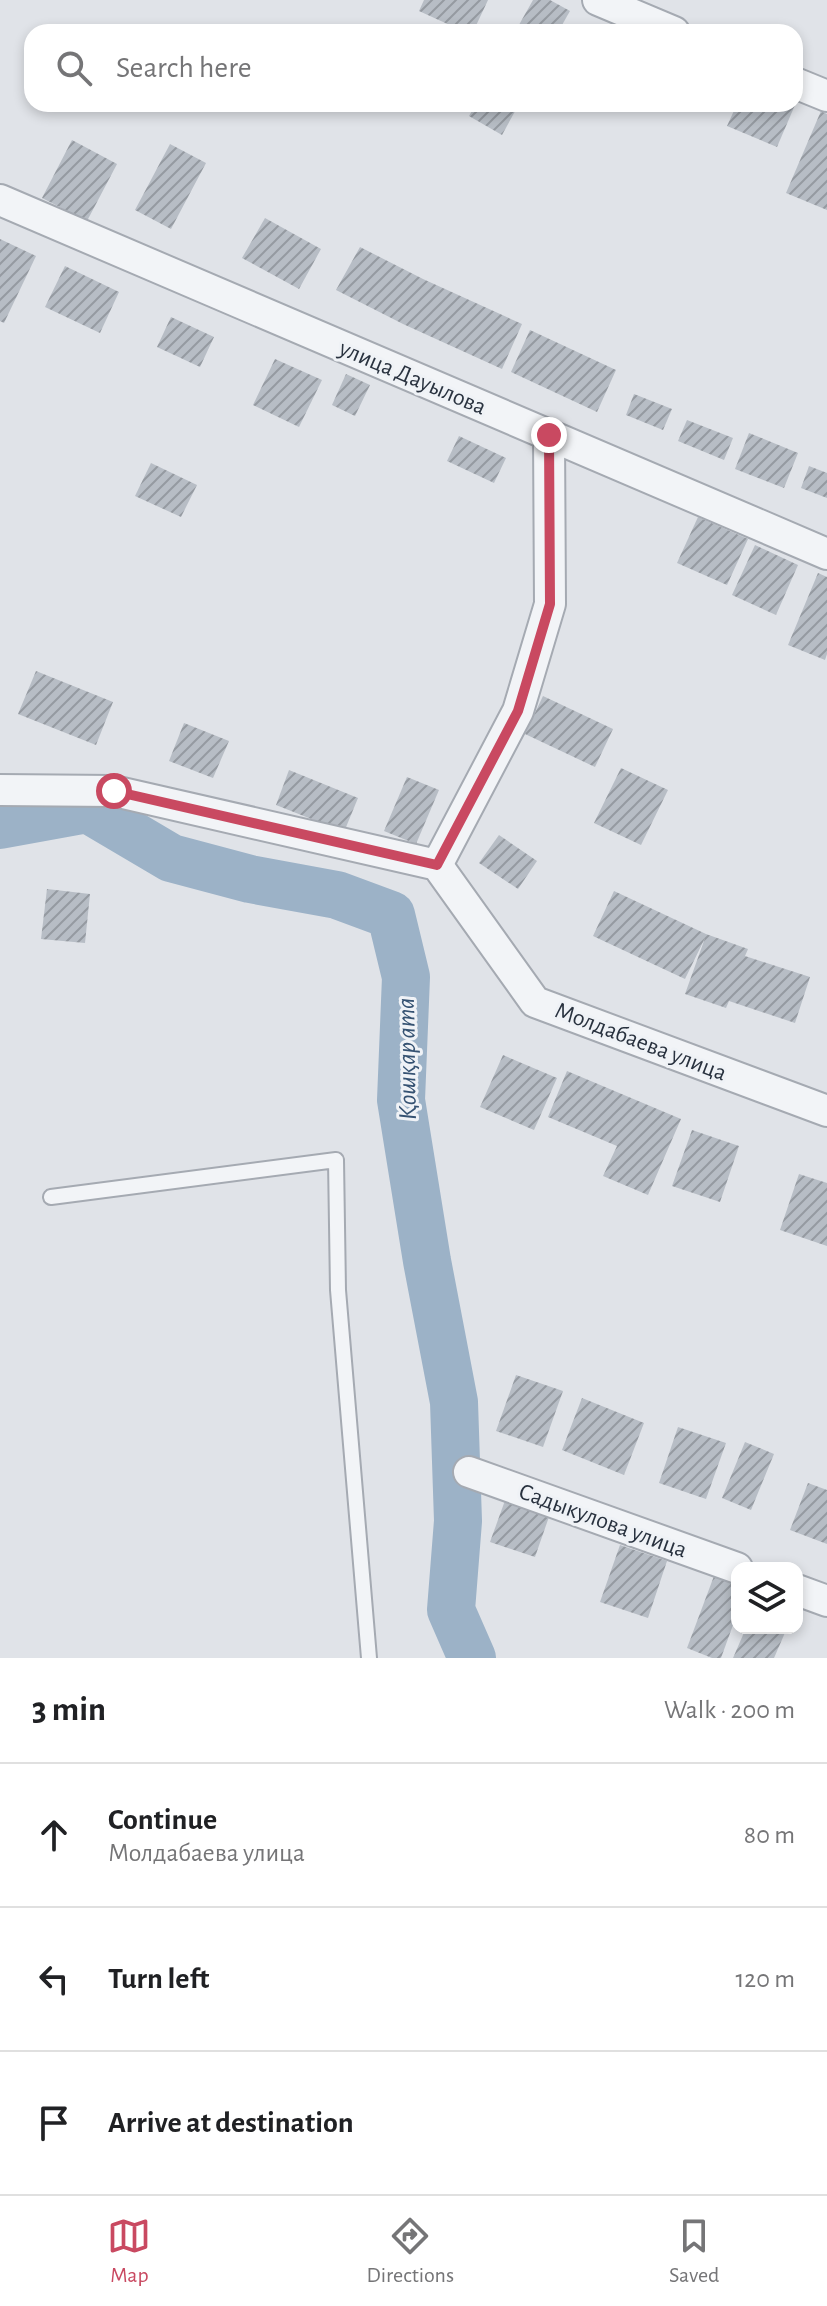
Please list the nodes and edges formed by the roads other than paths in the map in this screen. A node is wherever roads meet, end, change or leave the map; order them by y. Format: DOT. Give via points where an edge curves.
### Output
graph roads {
  1 [pos="598,0"];
  2 [pos="655,24"];
  3 [pos="803,86"];
  4 [pos="827,96"];
  5 [pos="0,200"];
  6 [pos="549,435"];
  7 [pos="827,554"];
  8 [pos="0,790"];
  9 [pos="437,865"];
  10 [pos="827,1111"];
  11 [pos="51,1197"];
  12 [pos="469,1472"];
  13 [pos="731,1566"];
  14 [pos="803,1592"];
  15 [pos="827,1601"];
  16 [pos="369,1658"];
  1 -- 2 [label="street"];
  3 -- 4 [label="street"];
  5 -- 6 [label="street, улица Дауылова"];
  6 -- 7 [label="street, улица Дауылова"];
  6 -- 9 [label="street" via="550,604 518,711"];
  8 -- 9 [label="street" via="114,791"];
  9 -- 10 [label="street, Молдабаева улица" via="535,1002"];
  11 -- 16 [label="lane" via="336,1160 338,1290"];
  12 -- 13 [label="street, Садыкулова улица"];
  14 -- 15 [label="street"];
}
